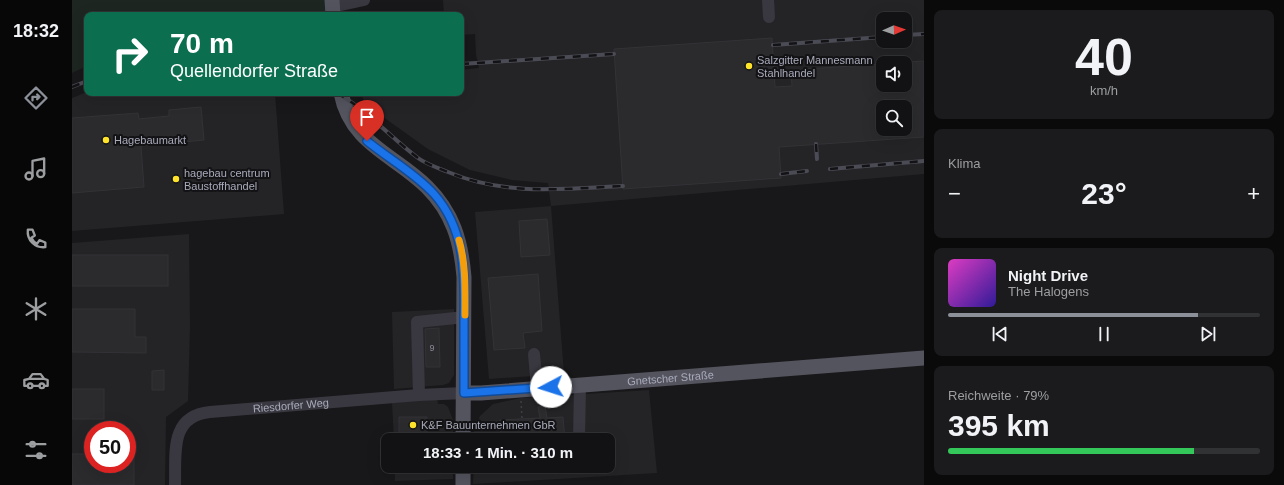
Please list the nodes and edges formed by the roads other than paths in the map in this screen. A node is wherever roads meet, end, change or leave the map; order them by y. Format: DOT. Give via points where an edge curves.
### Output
graph roads {
  1 [pos="364,0"];
  2 [pos="768,0"];
  3 [pos="332,7"];
  4 [pos="770,17"];
  5 [pos="342,96"];
  6 [pos="464,317"];
  7 [pos="534,354"];
  8 [pos="924,358"];
  9 [pos="580,385"];
  10 [pos="537,388"];
  11 [pos="464,393"];
  12 [pos="419,395"];
  13 [pos="463,433"];
  14 [pos="579,433"];
  15 [pos="463,473"];
  16 [pos="175,485"];
  17 [pos="463,485"];
  1 -- 3 [label="street"];
  2 -- 4 [label="street"];
  5 -- 6 [label="main road" via="349,116 362,135 426,186 448,215 457,235 462,256"];
  6 -- 11 [label="main road"];
  6 -- 12 [label="street" via="417,322"];
  7 -- 10 [label="street"];
  8 -- 9 [label="main road, Gnetscher Straße"];
  9 -- 10 [label="main road, Gnetscher Straße"];
  9 -- 14 [label="street"];
  10 -- 11 [label="main road, Gnetscher Straße"];
  11 -- 12 [label="street, Riesdorfer Weg"];
  11 -- 13 [label="main road"];
  12 -- 16 [label="street, Riesdorfer Weg" via="198,414 188,420 178,434"];
  15 -- 17 [label="main road"];
}
